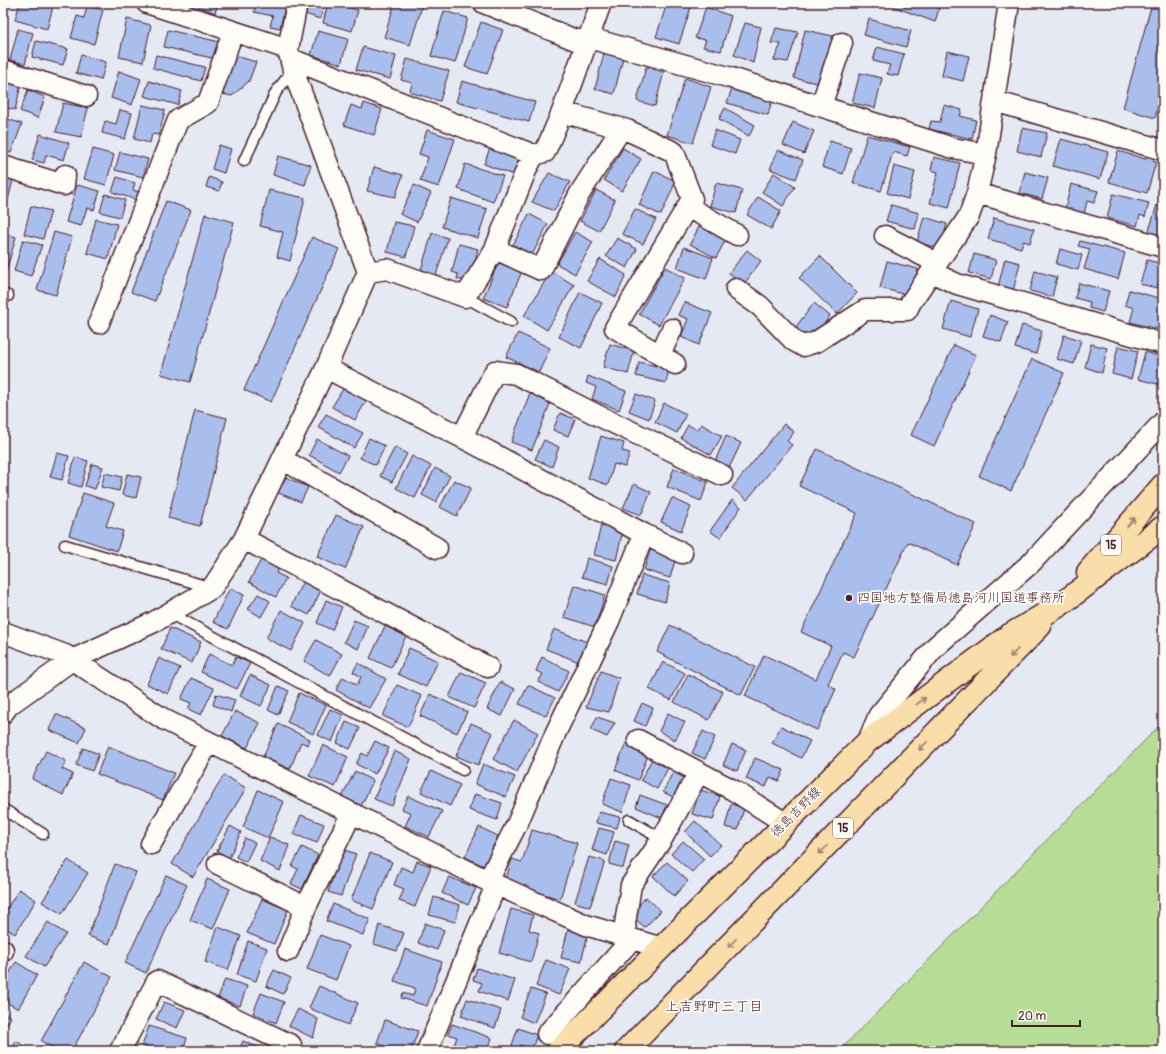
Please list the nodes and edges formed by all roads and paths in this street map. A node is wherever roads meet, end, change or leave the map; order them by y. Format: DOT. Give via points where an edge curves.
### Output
graph roads {
  1 [pos="147,3"];
  2 [pos="297,3"];
  3 [pos="484,3"];
  4 [pos="601,3"];
  5 [pos="1009,3"];
  6 [pos="233,32"];
  7 [pos="588,38"];
  8 [pos="842,43"];
  9 [pos="291,59"];
  10 [pos="3,70"];
  11 [pos="86,96"];
  12 [pos="994,101"];
  13 [pos="821,106"];
  14 [pos="562,112"];
  15 [pos="621,129"];
  16 [pos="1163,150"];
  17 [pos="986,154"];
  18 [pos="534,155"];
  19 [pos="244,161"];
  20 [pos="3,166"];
  21 [pos="65,175"];
  22 [pos="977,193"];
  23 [pos="688,207"];
  24 [pos="737,234"];
  25 [pos="885,236"];
  26 [pos="1163,247"];
  27 [pos="494,249"];
  28 [pos="934,267"];
  29 [pos="368,272"];
  30 [pos="736,289"];
  31 [pos="464,297"];
  32 [pos="99,322"];
  33 [pos="511,322"];
  34 [pos="672,329"];
  35 [pos="1163,344"];
  36 [pos="326,368"];
  37 [pos="1163,422"];
  38 [pos="462,437"];
  39 [pos="282,458"];
  40 [pos="722,475"];
  41 [pos="1163,485"];
  42 [pos="1163,527"];
  43 [pos="644,534"];
  44 [pos="244,539"];
  45 [pos="66,545"];
  46 [pos="437,548"];
  47 [pos="682,553"];
  48 [pos="212,588"];
  49 [pos="1060,605"];
  50 [pos="169,613"];
  51 [pos="3,632"];
  52 [pos="72,660"];
  53 [pos="488,667"];
  54 [pos="3,712"];
  55 [pos="638,740"];
  56 [pos="868,741"];
  57 [pos="208,742"];
  58 [pos="463,770"];
  59 [pos="699,772"];
  60 [pos="3,809"];
  61 [pos="351,814"];
  62 [pos="629,820"];
  63 [pos="785,823"];
  64 [pos="43,834"];
  65 [pos="662,839"];
  66 [pos="151,844"];
  67 [pos="218,864"];
  68 [pos="492,883"];
  69 [pos="306,907"];
  70 [pos="630,938"];
  71 [pos="662,948"];
  72 [pos="288,951"];
  73 [pos="552,1042"];
  74 [pos="125,1050"];
  75 [pos="290,1051"];
  76 [pos="427,1051"];
  77 [pos="626,1051"];
  1 -- 6 [label="street"];
  2 -- 9 [label="street"];
  3 -- 7 [label="street" via="578,41"];
  4 -- 7 [label="street"];
  5 -- 12 [label="street"];
  6 -- 9 [label="street"];
  6 -- 32 [label="street" via="208,103 178,120"];
  7 -- 13 [label="street"];
  7 -- 14 [label="street"];
  8 -- 13 [label="street"];
  9 -- 18 [label="street"];
  9 -- 19 [label="lane"];
  9 -- 29 [label="street"];
  10 -- 11 [label="street"];
  12 -- 16 [label="street"];
  12 -- 17 [label="street"];
  13 -- 17 [label="street" via="953,148"];
  14 -- 15 [label="street"];
  14 -- 18 [label="street" via="545,152"];
  15 -- 23 [label="street" via="674,152 692,199"];
  15 -- 27 [label="street" via="580,193 541,270"];
  17 -- 22 [label="street"];
  18 -- 27 [label="street"];
  20 -- 21 [label="street" via="64,185"];
  22 -- 26 [label="street"];
  22 -- 28 [label="street" via="969,216"];
  23 -- 24 [label="street"];
  23 -- 34 [label="street" via="615,328 667,360"];
  25 -- 28 [label="street"];
  27 -- 31 [label="street"];
  28 -- 30 [label="street" via="907,310 865,310 816,342 803,346 794,341 760,306"];
  28 -- 35 [label="street" via="957,284"];
  29 -- 31 [label="street" via="387,269"];
  29 -- 36 [label="street"];
  31 -- 33 [label="lane"];
  36 -- 38 [label="street"];
  36 -- 39 [label="street"];
  37 -- 56 [label="street" via="1030,563 935,647 879,715"];
  38 -- 40 [label="street" via="495,371 516,374"];
  38 -- 43 [label="street"];
  39 -- 44 [label="street"];
  39 -- 46 [label="street"];
  49 -- 41 [label="main road, 徳島吉野線 / 15, one-way"];
  42 -- 49 [label="main road, 徳島吉野線 / 15"];
  43 -- 47 [label="street"];
  43 -- 68 [label="street" via="609,621 556,732"];
  44 -- 48 [label="street"];
  44 -- 53 [label="street"];
  45 -- 48 [label="lane"];
  48 -- 50 [label="street"];
  56 -- 49 [label="main road, 徳島吉野線 / 15, one-way" via="1008,636"];
  49 -- 77 [label="main road, 徳島吉野線 / 15, one-way"];
  50 -- 52 [label="street"];
  50 -- 58 [label="lane"];
  51 -- 52 [label="street" via="65,655"];
  52 -- 54 [label="street"];
  52 -- 57 [label="street" via="165,720"];
  55 -- 59 [label="street"];
  56 -- 63 [label="main road, 徳島吉野線 / 15"];
  57 -- 61 [label="street"];
  57 -- 66 [label="street"];
  59 -- 63 [label="street"];
  59 -- 65 [label="street"];
  60 -- 64 [label="lane"];
  61 -- 68 [label="street"];
  61 -- 69 [label="street"];
  62 -- 65 [label="lane"];
  63 -- 71 [label="main road, 徳島吉野線 / 15"];
  65 -- 70 [label="street" via="631,885 625,924"];
  67 -- 69 [label="street"];
  68 -- 70 [label="street" via="586,925"];
  68 -- 76 [label="street"];
  69 -- 72 [label="street"];
  70 -- 71 [label="street"];
  70 -- 73 [label="street"];
  71 -- 73 [label="main road, 徳島吉野線 / 15"];
  74 -- 75 [label="street" via="156,981 291,1045"];
}
